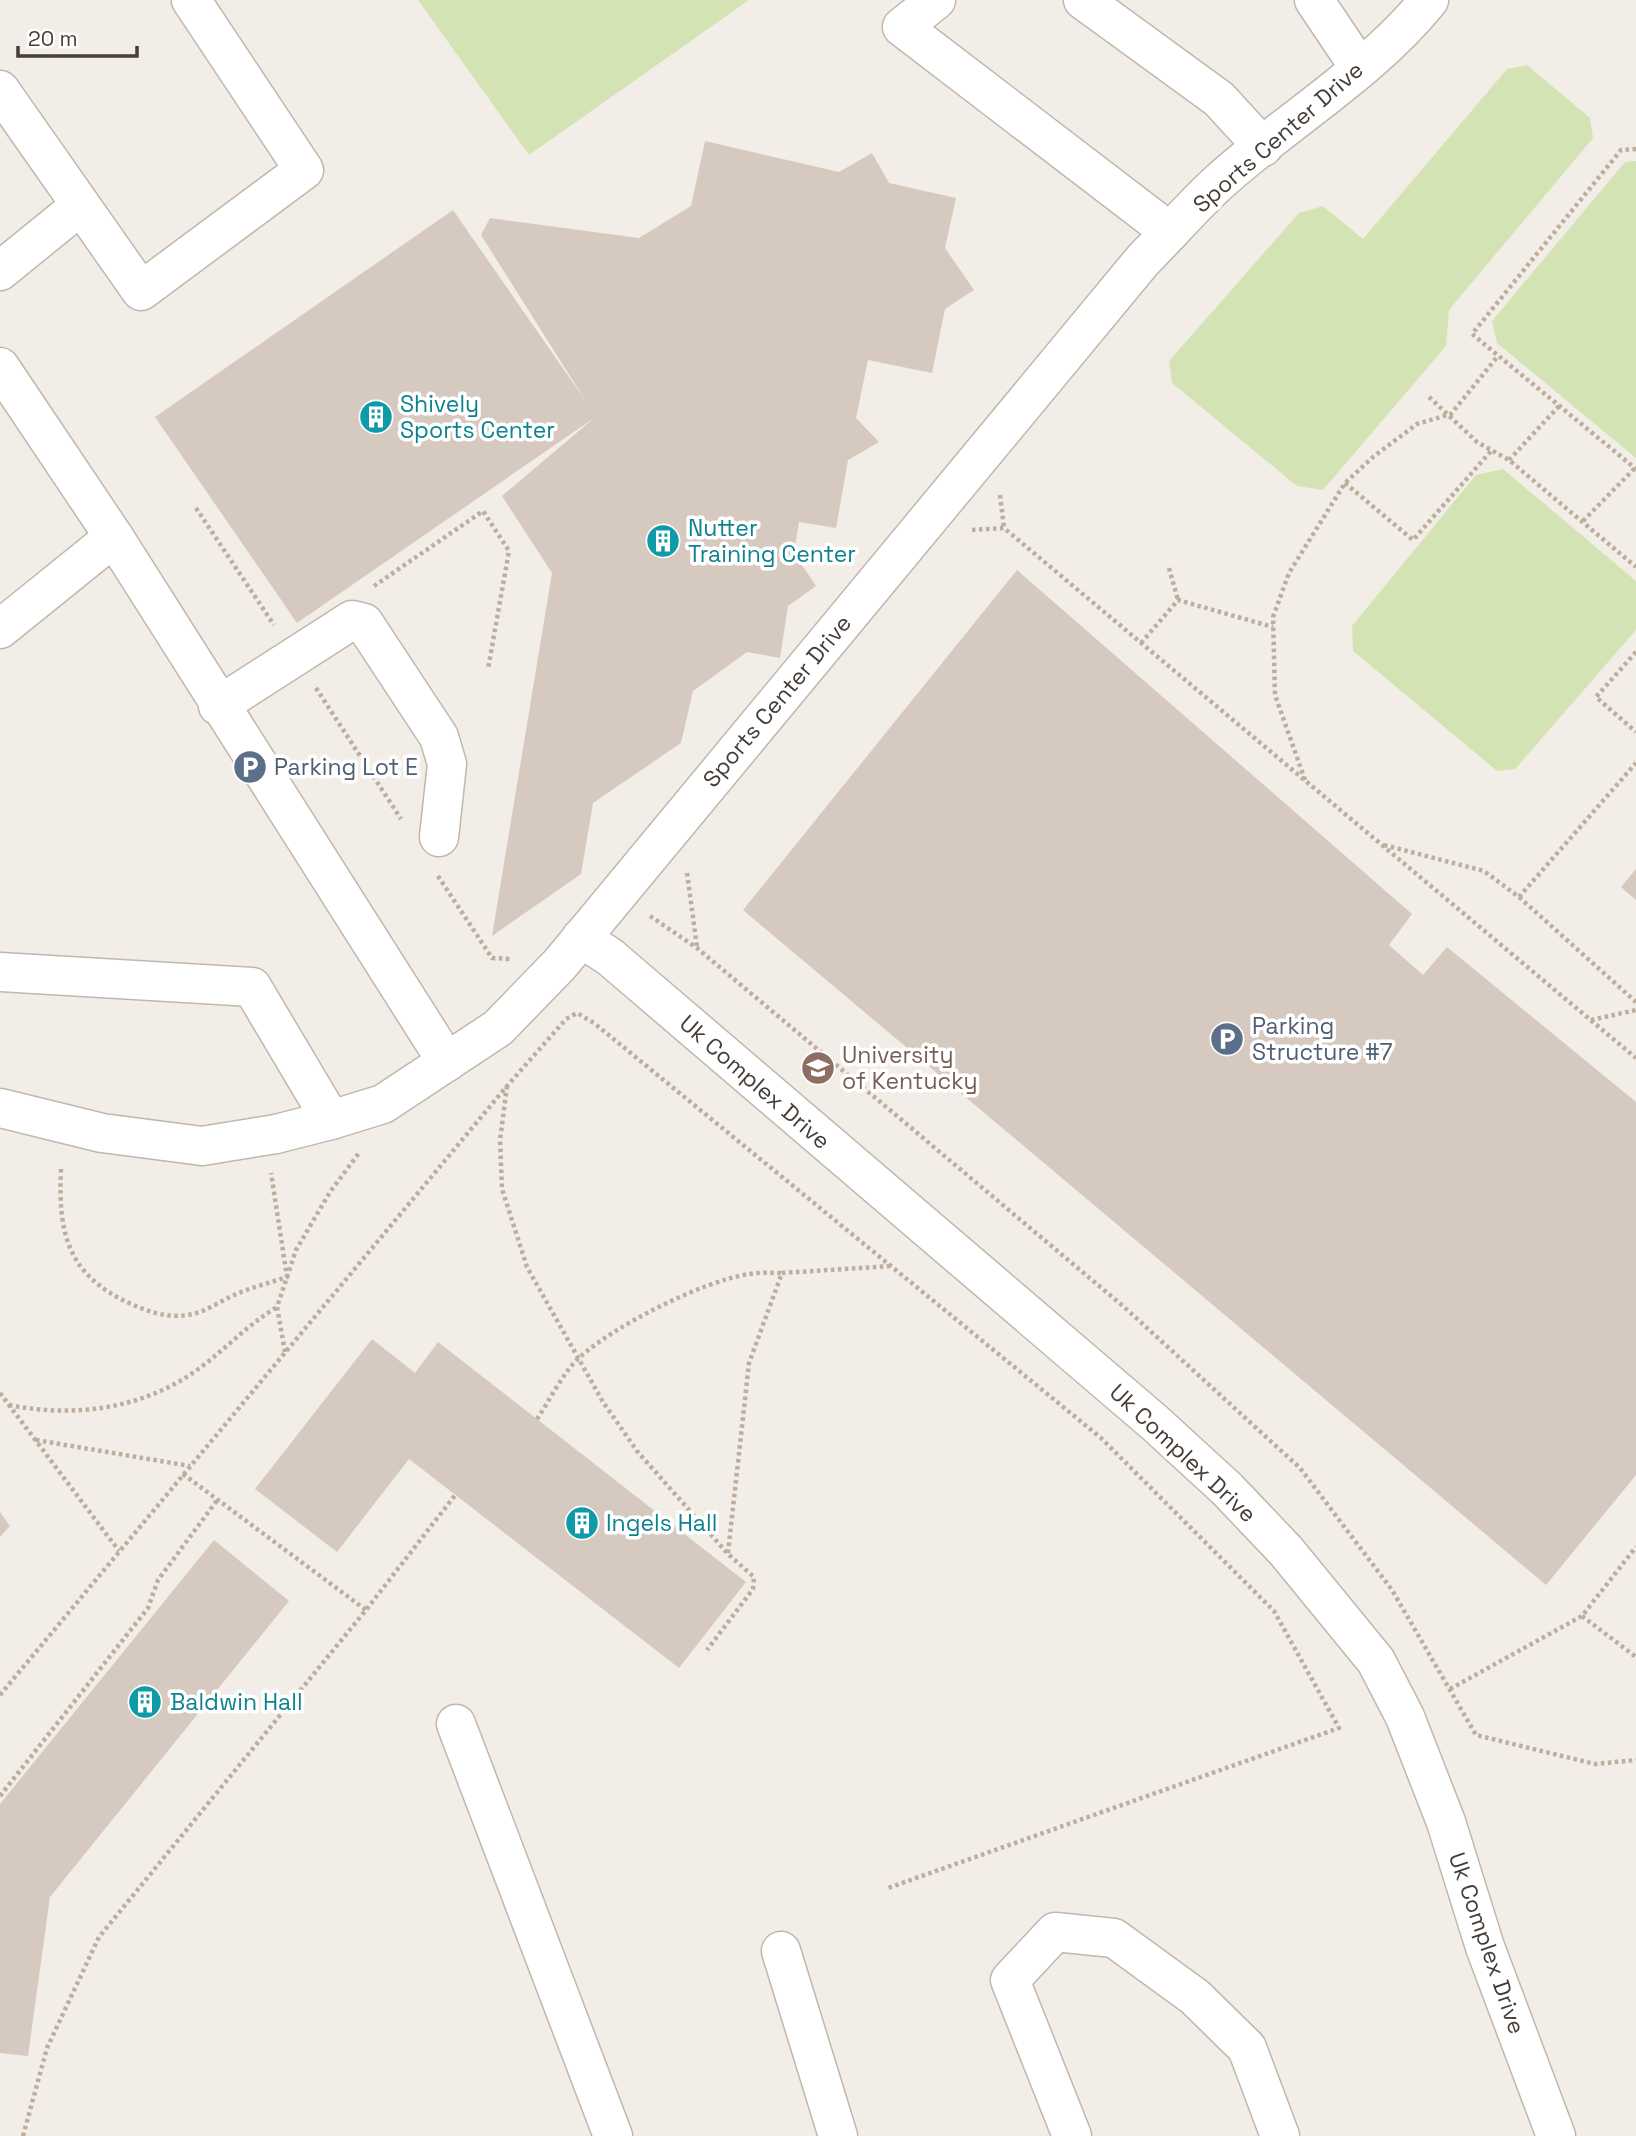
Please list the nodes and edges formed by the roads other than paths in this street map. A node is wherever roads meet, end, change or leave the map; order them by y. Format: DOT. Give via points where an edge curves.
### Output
graph roads {
  1 [pos="191,0"];
  2 [pos="936,0"];
  3 [pos="1083,0"];
  4 [pos="1314,0"];
  5 [pos="1429,0"];
  6 [pos="1359,67"];
  7 [pos="0,90"];
  8 [pos="1263,147"];
  9 [pos="80,206"];
  10 [pos="1170,232"];
  11 [pos="0,271"];
  12 [pos="0,368"];
  13 [pos="114,537"];
  14 [pos="0,629"];
  15 [pos="218,706"];
  16 [pos="426,844"];
  17 [pos="581,938"];
  18 [pos="0,972"];
  19 [pos="447,1062"];
  20 [pos="0,1108"];
  21 [pos="331,1120"];
  22 [pos="456,1724"];
  23 [pos="781,1951"];
  24 [pos="613,2136"];
  25 [pos="838,2136"];
  26 [pos="1072,2136"];
  27 [pos="1280,2136"];
  28 [pos="1556,2136"];
  1 -- 9 [label="street" via="304,170 141,291"];
  2 -- 10 [label="street" via="902,27"];
  3 -- 8 [label="street" via="1219,99"];
  4 -- 6 [label="street"];
  5 -- 6 [label="street, Sports Center Drive"];
  6 -- 8 [label="street, Sports Center Drive"];
  7 -- 9 [label="street"];
  8 -- 10 [label="street, Sports Center Drive"];
  9 -- 11 [label="street"];
  10 -- 17 [label="street, Sports Center Drive"];
  12 -- 13 [label="street"];
  13 -- 14 [label="street"];
  13 -- 15 [label="street"];
  15 -- 16 [label="street" via="352,620 364,623 439,737 447,764"];
  15 -- 19 [label="street"];
  17 -- 19 [label="street, Sports Center Drive" via="498,1028"];
  17 -- 28 [label="street, Uk Complex Drive" via="610,957 1164,1431 1286,1551 1376,1661 1405,1717 1446,1822 1485,1947"];
  18 -- 21 [label="street" via="252,987"];
  19 -- 21 [label="street, Sports Center Drive" via="383,1104"];
  20 -- 21 [label="street, Sports Center Drive" via="102,1133 202,1146"];
  22 -- 24 [label="street"];
  23 -- 25 [label="street"];
  26 -- 27 [label="street" via="1010,1980 1055,1932 1114,1938 1195,1997 1247,2048"];
}
